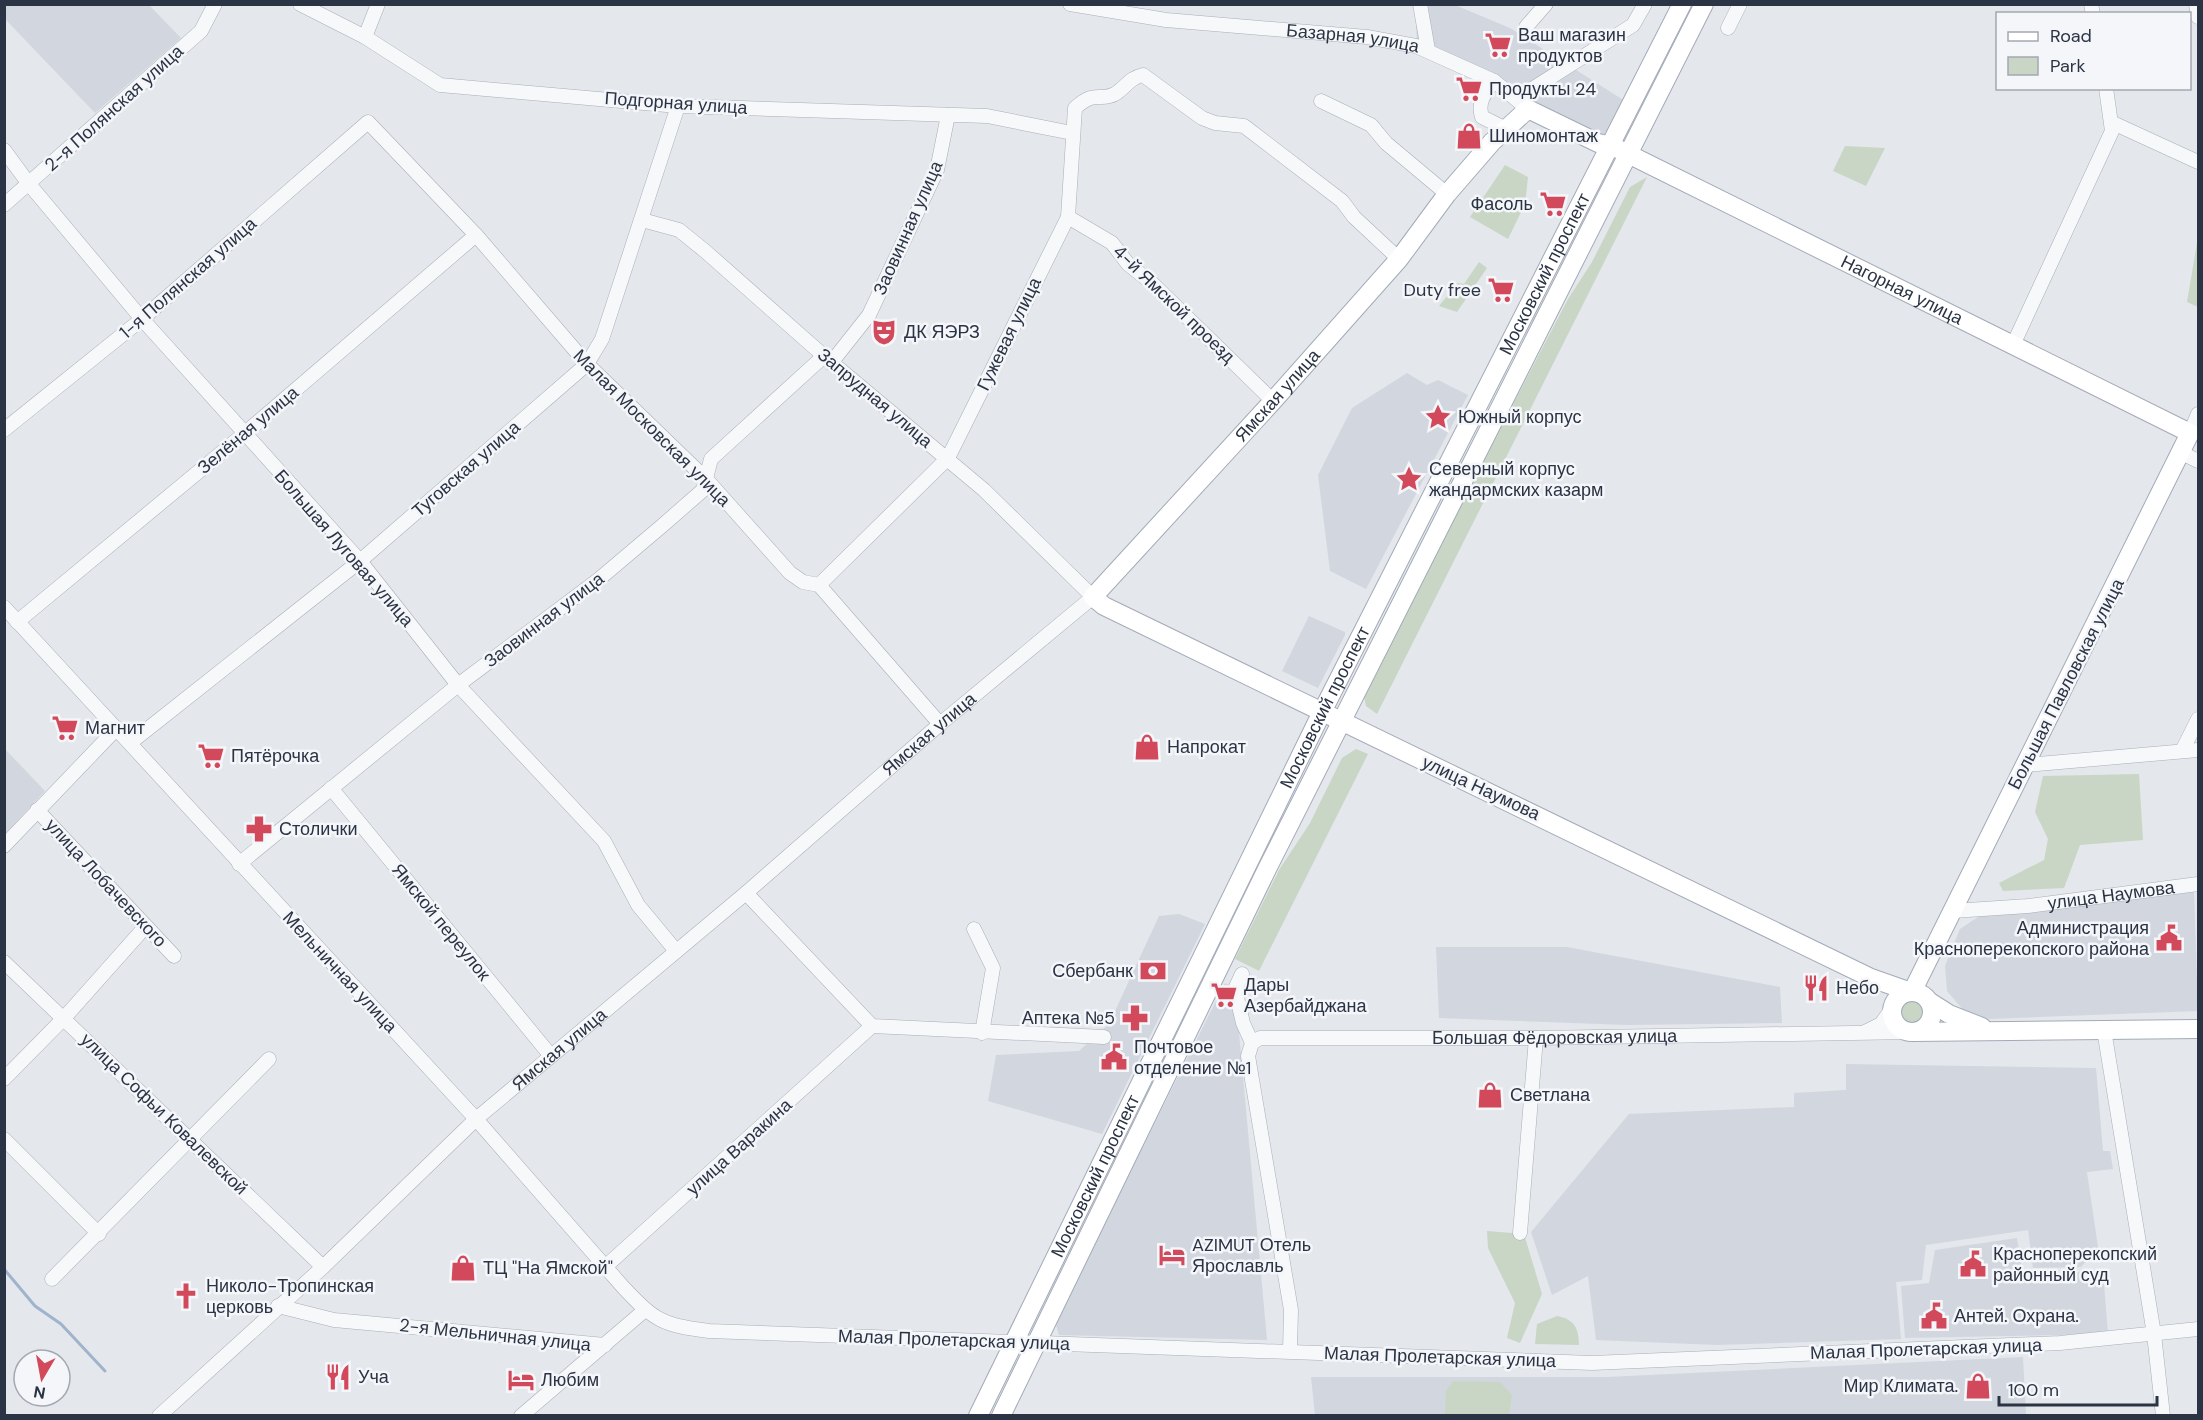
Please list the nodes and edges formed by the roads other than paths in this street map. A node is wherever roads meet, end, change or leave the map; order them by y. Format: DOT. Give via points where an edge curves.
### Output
graph roads {
  1 [pos="215,4"];
  2 [pos="300,4"];
  3 [pos="378,4"];
  4 [pos="1070,4"];
  5 [pos="1420,4"];
  6 [pos="1546,4"];
  7 [pos="1645,4"];
  8 [pos="1682,4"];
  9 [pos="1704,4"];
  10 [pos="1740,4"];
  11 [pos="2196,4"];
  12 [pos="2199,17"];
  13 [pos="1526,27"];
  14 [pos="1728,28"];
  15 [pos="365,37"];
  16 [pos="1428,50"];
  17 [pos="1494,81"];
  18 [pos="2106,90"];
  19 [pos="1321,101"];
  20 [pos="678,106"];
  21 [pos="1528,110"];
  22 [pos="948,115"];
  23 [pos="368,122"];
  24 [pos="2112,123"];
  25 [pos="1506,129"];
  26 [pos="1072,133"];
  27 [pos="4,150"];
  28 [pos="1621,150"];
  29 [pos="2199,162"];
  30 [pos="29,184"];
  31 [pos="1447,194"];
  32 [pos="4,205"];
  33 [pos="1068,217"];
  34 [pos="642,220"];
  35 [pos="476,235"];
  36 [pos="1399,259"];
  37 [pos="142,319"];
  38 [pos="2013,345"];
  39 [pos="828,359"];
  40 [pos="587,364"];
  41 [pos="1273,401"];
  42 [pos="2199,414"];
  43 [pos="4,430"];
  44 [pos="2190,433"];
  45 [pos="244,434"];
  46 [pos="2190,457"];
  47 [pos="948,458"];
  48 [pos="707,480"];
  49 [pos="360,561"];
  50 [pos="819,585"];
  51 [pos="1093,597"];
  52 [pos="4,607"];
  53 [pos="17,622"];
  54 [pos="458,685"];
  55 [pos="1322,712"];
  56 [pos="2199,720"];
  57 [pos="1342,722"];
  58 [pos="940,724"];
  59 [pos="117,728"];
  60 [pos="130,743"];
  61 [pos="2199,750"];
  62 [pos="2182,751"];
  63 [pos="2026,765"];
  64 [pos="331,788"];
  65 [pos="37,810"];
  66 [pos="4,846"];
  67 [pos="240,864"];
  68 [pos="2199,884"];
  69 [pos="746,893"];
  70 [pos="1953,911"];
  71 [pos="146,926"];
  72 [pos="974,928"];
  73 [pos="676,951"];
  74 [pos="1931,953"];
  75 [pos="174,956"];
  76 [pos="4,962"];
  77 [pos="1242,974"];
  78 [pos="1871,978"];
  79 [pos="1909,991"];
  80 [pos="1929,1000"];
  81 [pos="1891,1009"];
  82 [pos="65,1017"];
  83 [pos="872,1026"];
  84 [pos="2199,1029"];
  85 [pos="2104,1030"];
  86 [pos="1998,1031"];
  87 [pos="1912,1032"];
  88 [pos="982,1033"];
  89 [pos="1860,1033"];
  90 [pos="1104,1037"];
  91 [pos="1536,1038"];
  92 [pos="1252,1043"];
  93 [pos="551,1056"];
  94 [pos="269,1059"];
  95 [pos="4,1079"];
  96 [pos="476,1119"];
  97 [pos="4,1139"];
  98 [pos="192,1140"];
  99 [pos="1520,1233"];
  100 [pos="99,1234"];
  101 [pos="323,1267"];
  102 [pos="605,1267"];
  103 [pos="52,1279"];
  104 [pos="278,1306"];
  105 [pos="645,1310"];
  106 [pos="681,1328"];
  107 [pos="2199,1329"];
  108 [pos="2154,1334"];
  109 [pos="1013,1343"];
  110 [pos="1035,1344"];
  111 [pos="605,1345"];
  112 [pos="1290,1351"];
  113 [pos="159,1416"];
  114 [pos="521,1416"];
  115 [pos="978,1416"];
  116 [pos="1001,1416"];
  117 [pos="2163,1416"];
  1 -- 30 [label="street, 2-я Полянская улица" via="201,31"];
  2 -- 15 [label="street, Подгорная улица"];
  3 -- 15 [label="street"];
  4 -- 16 [label="street, Базарная улица" via="1167,20 1367,37"];
  5 -- 16 [label="street"];
  6 -- 13 [label="street"];
  7 -- 21 [label="street" via="1633,25 1518,98"];
  8 -- 28 [label="main road, Московский проспект"];
  9 -- 28 [label="main road, Московский проспект"];
  10 -- 14 [label="street"];
  11 -- 12 [label="street"];
  15 -- 20 [label="street, Подгорная улица" via="440,85"];
  16 -- 17 [label="street, Базарная улица"];
  17 -- 21 [label="street, Базарная улица"];
  17 -- 25 [label="street" via="1482,98 1480,110 1482,117"];
  18 -- 24 [label="street"];
  19 -- 31 [label="street" via="1371,125 1386,143"];
  20 -- 22 [label="street, Подгорная улица"];
  20 -- 34 [label="street, Туговская улица"];
  21 -- 25 [label="main road, Ямская улица"];
  21 -- 28 [label="main road, Базарная улица"];
  22 -- 26 [label="street, Подгорная улица" via="987,116"];
  22 -- 39 [label="street, Заовинная улица" via="937,170 869,315"];
  23 -- 35 [label="street, Малая Московская улица"];
  23 -- 37 [label="street, 1-я Полянская улица"];
  24 -- 29 [label="street"];
  24 -- 38 [label="street" via="2112,131"];
  25 -- 31 [label="main road, Ямская улица"];
  26 -- 33 [label="street, Гужевая улица"];
  26 -- 36 [label="street, Гужевая улица" via="1075,108 1087,97 1114,94 1133,77 1143,75 1202,118 1244,126 1342,201"];
  27 -- 30 [label="street, Большая Луговая улица"];
  28 -- 38 [label="main road, Нагорная улица"];
  28 -- 55 [label="main road, Московский проспект"];
  28 -- 57 [label="main road, Московский проспект"];
  30 -- 32 [label="street, 2-я Полянская улица"];
  30 -- 37 [label="street, Большая Луговая улица"];
  31 -- 36 [label="main road, Ямская улица"];
  33 -- 41 [label="street, 4-й Ямской проезд" via="1112,243 1128,264"];
  33 -- 47 [label="street, Гужевая улица"];
  34 -- 39 [label="street, Запрудная улица" via="680,230"];
  34 -- 40 [label="street, Туговская улица" via="602,339"];
  35 -- 40 [label="street, Малая Московская улица"];
  35 -- 45 [label="street, Зелёная улица"];
  36 -- 41 [label="main road, Ямская улица"];
  37 -- 43 [label="street, 1-я Полянская улица"];
  37 -- 45 [label="street, Большая Луговая улица"];
  38 -- 44 [label="main road, Нагорная улица"];
  39 -- 47 [label="street, Запрудная улица"];
  39 -- 48 [label="street, Заовинная улица" via="711,459"];
  40 -- 48 [label="street, Малая Московская улица"];
  40 -- 49 [label="street, Туговская улица"];
  41 -- 51 [label="main road, Ямская улица"];
  42 -- 44 [label="street, Большая Павловская улица"];
  44 -- 46 [label="main road, Большая Павловская улица"];
  45 -- 49 [label="street, Большая Луговая улица"];
  45 -- 53 [label="street, Зелёная улица"];
  46 -- 63 [label="main road, Большая Павловская улица"];
  47 -- 50 [label="street, Гужевая улица"];
  47 -- 51 [label="street, Запрудная улица"];
  48 -- 50 [label="street, Малая Московская улица" via="790,573 803,582"];
  48 -- 54 [label="street, Заовинная улица" via="703,490 598,580"];
  49 -- 54 [label="street, Большая Луговая улица"];
  49 -- 60 [label="street, Туговская улица"];
  50 -- 58 [label="street, Малая Московская улица"];
  51 -- 55 [label="main road, улица Наумова" via="1104,606"];
  51 -- 58 [label="street, Ямская улица"];
  52 -- 53 [label="street, Мельничная улица"];
  53 -- 59 [label="street, Мельничная улица"];
  54 -- 64 [label="street, Заовинная улица"];
  54 -- 73 [label="street, Большая Луговая улица" via="604,841 638,905"];
  55 -- 57 [label="main road, улица Наумова"];
  55 -- 109 [label="main road, Московский проспект"];
  56 -- 62 [label="street"];
  57 -- 78 [label="main road, улица Наумова"];
  57 -- 110 [label="main road, Московский проспект"];
  58 -- 69 [label="street, Ямская улица"];
  59 -- 60 [label="street, Мельничная улица"];
  59 -- 65 [label="street"];
  60 -- 67 [label="street, Мельничная улица"];
  61 -- 62 [label="street"];
  62 -- 63 [label="street"];
  63 -- 70 [label="main road, Большая Павловская улица"];
  64 -- 67 [label="street, Заовинная улица"];
  64 -- 93 [label="street, Ямской переулок"];
  65 -- 66 [label="street"];
  65 -- 71 [label="street, улица Лобачевского"];
  67 -- 96 [label="street, Мельничная улица"];
  68 -- 70 [label="street, улица Наумова" via="2028,906"];
  69 -- 73 [label="street, Ямская улица"];
  69 -- 83 [label="street"];
  70 -- 74 [label="main road, Большая Павловская улица"];
  71 -- 75 [label="street, улица Лобачевского"];
  71 -- 82 [label="street"];
  72 -- 88 [label="street" via="993,968"];
  73 -- 93 [label="street, Ямская улица"];
  74 -- 79 [label="main road, Большая Павловская улица"];
  74 -- 80 [label="main road, Большая Павловская улица"];
  76 -- 82 [label="street, улица Софьи Ковалевской"];
  77 -- 92 [label="street" via="1235,988"];
  78 -- 79 [label="main road, улица Наумова"];
  78 -- 81 [label="main road, улица Наумова" via="1883,988"];
  79 -- 80 [label="main road"];
  79 -- 81 [label="main road" via="1896,998"];
  80 -- 86 [label="main road, Большая Фёдоровская улица" via="1961,1020"];
  80 -- 87 [label="main road" via="1931,1020"];
  81 -- 87 [label="main road" via="1897,1027"];
  81 -- 89 [label="street, Большая Фёдоровская улица" via="1879,1026"];
  82 -- 95 [label="street"];
  82 -- 98 [label="street, улица Софьи Ковалевской"];
  83 -- 88 [label="street"];
  83 -- 102 [label="street, улица Варакина"];
  84 -- 85 [label="main road, Большая Фёдоровская улица"];
  85 -- 86 [label="main road, Большая Фёдоровская улица"];
  85 -- 108 [label="street"];
  86 -- 87 [label="main road, Большая Фёдоровская улица"];
  87 -- 89 [label="street, Большая Фёдоровская улица"];
  88 -- 90 [label="street"];
  89 -- 91 [label="street, Большая Фёдоровская улица"];
  91 -- 92 [label="street, Большая Фёдоровская улица" via="1266,1038"];
  91 -- 99 [label="street"];
  92 -- 112 [label="street" via="1248,1056 1291,1310"];
  93 -- 96 [label="street, Ямская улица"];
  94 -- 98 [label="street"];
  96 -- 101 [label="street, Ямская улица"];
  96 -- 102 [label="street, Мельничная улица"];
  97 -- 100 [label="street"];
  98 -- 100 [label="street"];
  98 -- 101 [label="street, улица Софьи Ковалевской"];
  100 -- 103 [label="street"];
  101 -- 104 [label="street, Ямская улица"];
  102 -- 105 [label="street, Мельничная улица"];
  104 -- 111 [label="street, 2-я Мельничная улица" via="334,1320"];
  104 -- 113 [label="street, Ямская улица"];
  105 -- 106 [label="street, Мельничная улица" via="668,1325"];
  105 -- 111 [label="street"];
  106 -- 109 [label="street, Малая Пролетарская улица"];
  107 -- 108 [label="street, Малая Пролетарская улица"];
  108 -- 112 [label="street, Малая Пролетарская улица" via="2060,1343 1593,1363"];
  108 -- 117 [label="street"];
  109 -- 110 [label="street, Малая Пролетарская улица"];
  109 -- 115 [label="main road, Московский проспект"];
  110 -- 112 [label="street, Малая Пролетарская улица"];
  110 -- 116 [label="main road, Московский проспект"];
  111 -- 114 [label="street"];
}
